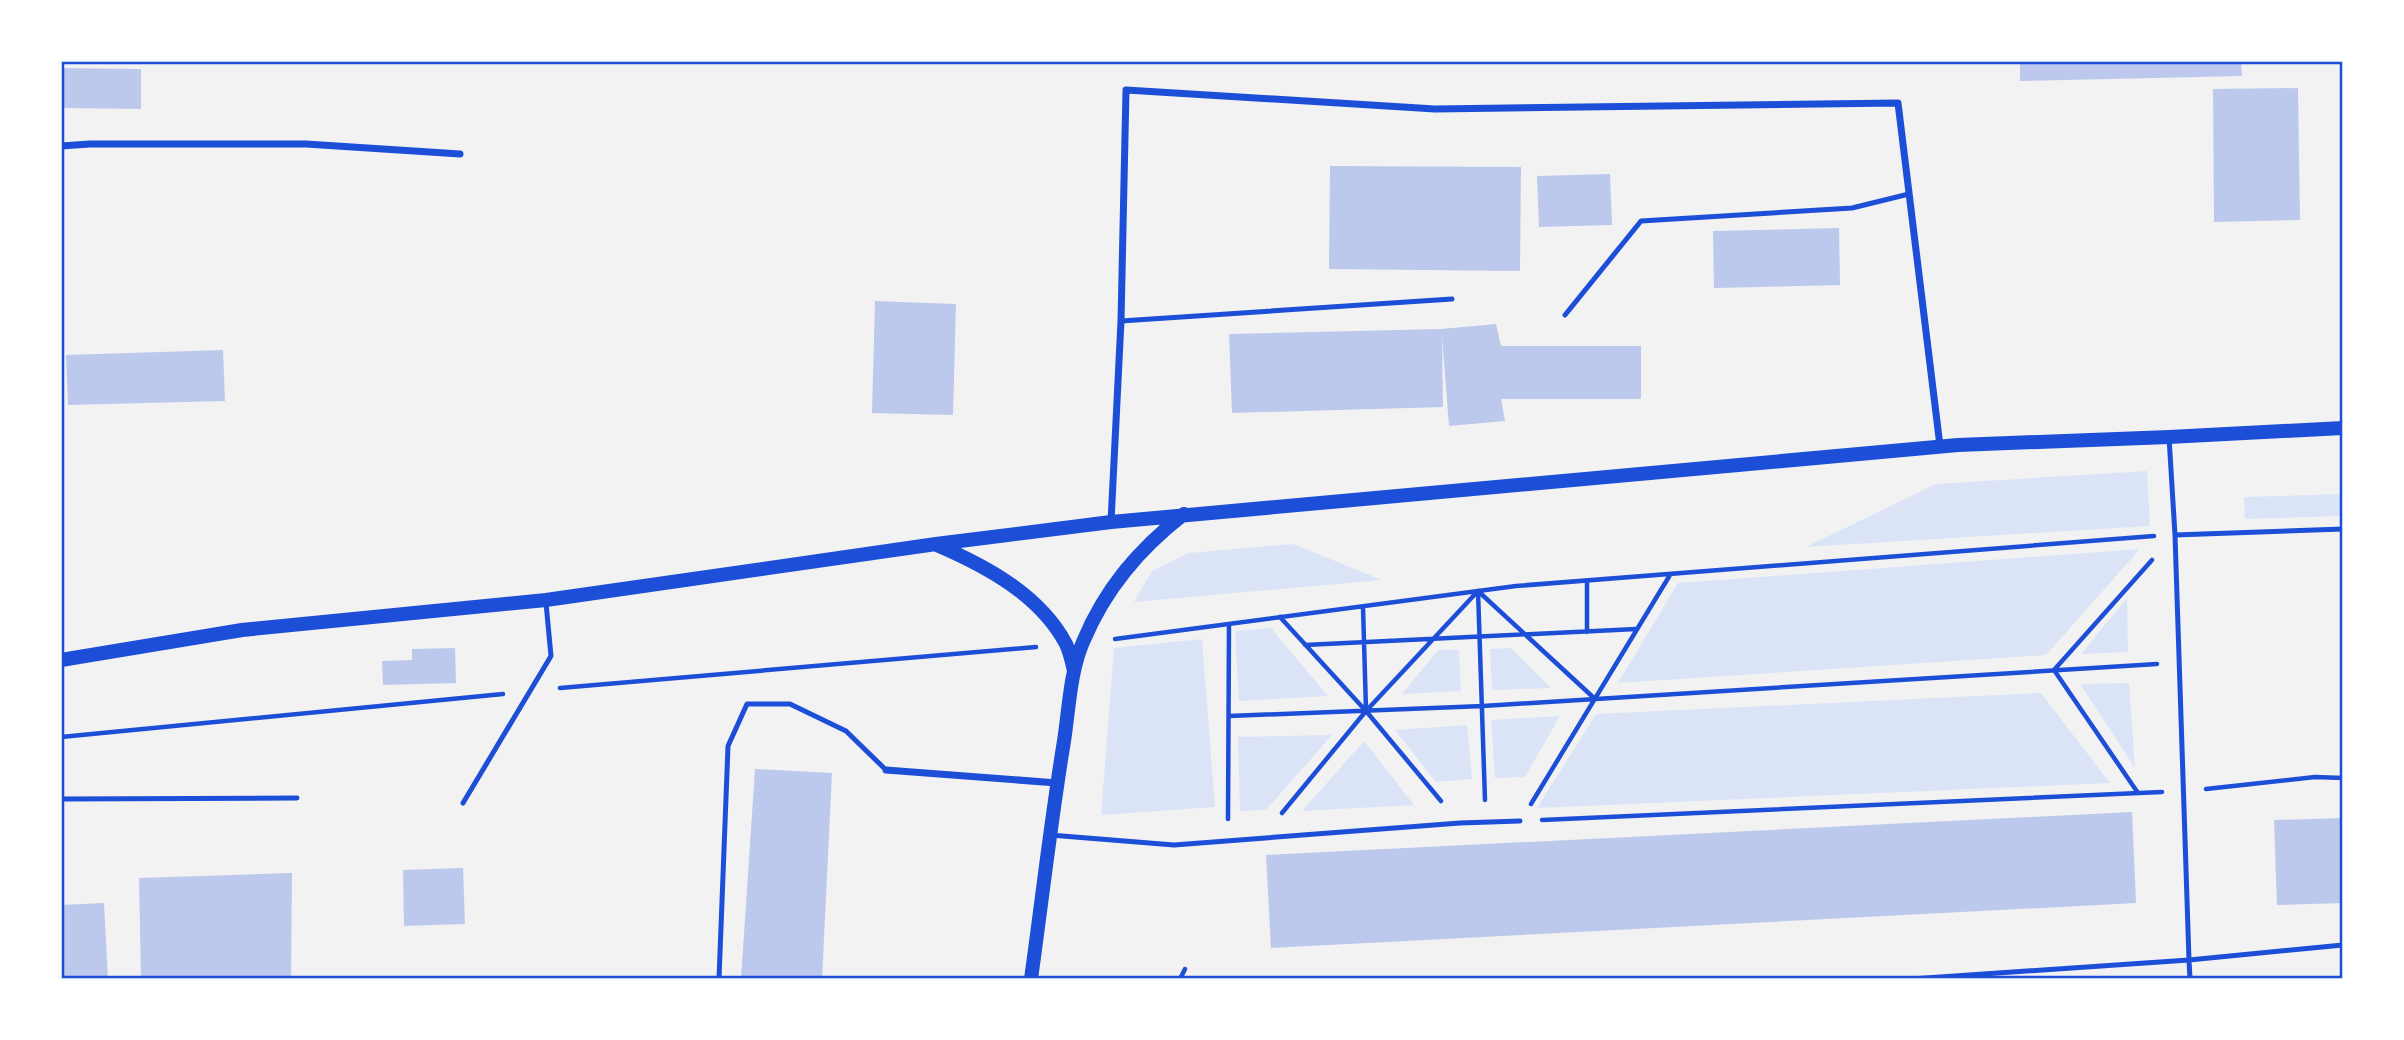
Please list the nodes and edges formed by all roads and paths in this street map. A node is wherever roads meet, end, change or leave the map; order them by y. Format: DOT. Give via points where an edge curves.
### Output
graph roads {
  1 [pos="61,146"];
  2 [pos="460,154"];
  3 [pos="1909,194"];
  4 [pos="1452,299"];
  5 [pos="1565,315"];
  6 [pos="1121,321"];
  7 [pos="2343,428"];
  8 [pos="2169,437"];
  9 [pos="1941,446"];
  10 [pos="1184,514"];
  11 [pos="1111,522"];
  12 [pos="2343,528"];
  13 [pos="2175,535"];
  14 [pos="936,544"];
  15 [pos="1670,574"];
  16 [pos="1587,580"];
  17 [pos="1478,591"];
  18 [pos="546,600"];
  19 [pos="1363,607"];
  20 [pos="1280,617"];
  21 [pos="1229,624"];
  22 [pos="1636,629"];
  23 [pos="1587,632"];
  24 [pos="1525,635"];
  25 [pos="1480,637"];
  26 [pos="1433,639"];
  27 [pos="1364,642"];
  28 [pos="1082,643"];
  29 [pos="1066,645"];
  30 [pos="1305,645"];
  31 [pos="61,660"];
  32 [pos="2180,663"];
  33 [pos="2054,670"];
  34 [pos="1075,672"];
  35 [pos="530,691"];
  36 [pos="1594,699"];
  37 [pos="1483,706"];
  38 [pos="1366,711"];
  39 [pos="1228,716"];
  40 [pos="61,737"];
  41 [pos="886,770"];
  42 [pos="2343,778"];
  43 [pos="1057,783"];
  44 [pos="2183,791"];
  45 [pos="2138,794"];
  46 [pos="296,798"];
  47 [pos="61,799"];
  48 [pos="463,803"];
  49 [pos="1520,821"];
  50 [pos="1460,823"];
  51 [pos="1486,824"];
  52 [pos="1050,835"];
  53 [pos="1262,838"];
  54 [pos="1228,841"];
  55 [pos="2343,946"];
  56 [pos="2189,960"];
  57 [pos="1185,969"];
  58 [pos="719,979"];
  59 [pos="1031,979"];
  60 [pos="1180,979"];
  61 [pos="1911,979"];
  62 [pos="2190,979"];
  1 -- 2 [label="street" via="306,144"];
  3 -- 5 [label="lane" via="1852,208 1641,221"];
  3 -- 6 [label="street" via="1898,103 1435,109 1126,90"];
  3 -- 9 [label="street"];
  4 -- 6 [label="lane"];
  6 -- 11 [label="street"];
  7 -- 8 [label="main road"];
  8 -- 9 [label="main road"];
  8 -- 13 [label="lane"];
  9 -- 10 [label="main road"];
  10 -- 11 [label="main road"];
  10 -- 28 [label="main road" via="1123,572"];
  11 -- 14 [label="main road"];
  12 -- 13 [label="lane"];
  13 -- 15 [label="path"];
  13 -- 32 [label="lane"];
  13 -- 33 [label="path"];
  14 -- 18 [label="main road"];
  14 -- 29 [label="main road" via="1016,588 1041,611"];
  15 -- 16 [label="path"];
  15 -- 22 [label="path"];
  16 -- 17 [label="path"];
  16 -- 23 [label="path"];
  17 -- 19 [label="path"];
  17 -- 24 [label="path"];
  17 -- 25 [label="path"];
  17 -- 26 [label="path"];
  18 -- 31 [label="main road" via="242,630"];
  18 -- 35 [label="lane" via="551,656"];
  19 -- 20 [label="path"];
  19 -- 27 [label="path"];
  20 -- 21 [label="path"];
  20 -- 30 [label="path"];
  21 -- 28 [label="path"];
  21 -- 39 [label="path"];
  22 -- 23 [label="path"];
  22 -- 36 [label="path"];
  23 -- 24 [label="path"];
  24 -- 25 [label="path"];
  24 -- 36 [label="path"];
  25 -- 26 [label="path"];
  25 -- 37 [label="path"];
  26 -- 27 [label="path"];
  26 -- 38 [label="path"];
  27 -- 30 [label="path"];
  27 -- 38 [label="path"];
  28 -- 34 [label="main road"];
  29 -- 34 [label="main road"];
  29 -- 35 [label="path"];
  30 -- 38 [label="path"];
  32 -- 33 [label="path"];
  32 -- 44 [label="lane"];
  33 -- 36 [label="path"];
  33 -- 45 [label="path"];
  34 -- 43 [label="main road"];
  35 -- 40 [label="path"];
  35 -- 48 [label="lane"];
  36 -- 37 [label="path"];
  36 -- 49 [label="path"];
  37 -- 38 [label="path"];
  37 -- 51 [label="path"];
  38 -- 39 [label="path"];
  38 -- 50 [label="path"];
  38 -- 53 [label="path"];
  39 -- 54 [label="path"];
  41 -- 43 [label="street"];
  41 -- 58 [label="lane" via="846,731 790,704 747,704 728,746"];
  42 -- 44 [label="path"];
  43 -- 52 [label="main road"];
  44 -- 45 [label="path"];
  44 -- 56 [label="lane"];
  45 -- 49 [label="path"];
  46 -- 47 [label="lane"];
  49 -- 51 [label="lane"];
  50 -- 51 [label="lane"];
  50 -- 53 [label="lane"];
  52 -- 54 [label="lane" via="1174,845"];
  52 -- 59 [label="main road"];
  53 -- 54 [label="lane"];
  55 -- 56 [label="lane"];
  56 -- 61 [label="lane"];
  56 -- 62 [label="lane"];
  57 -- 60 [label="path"];
}
